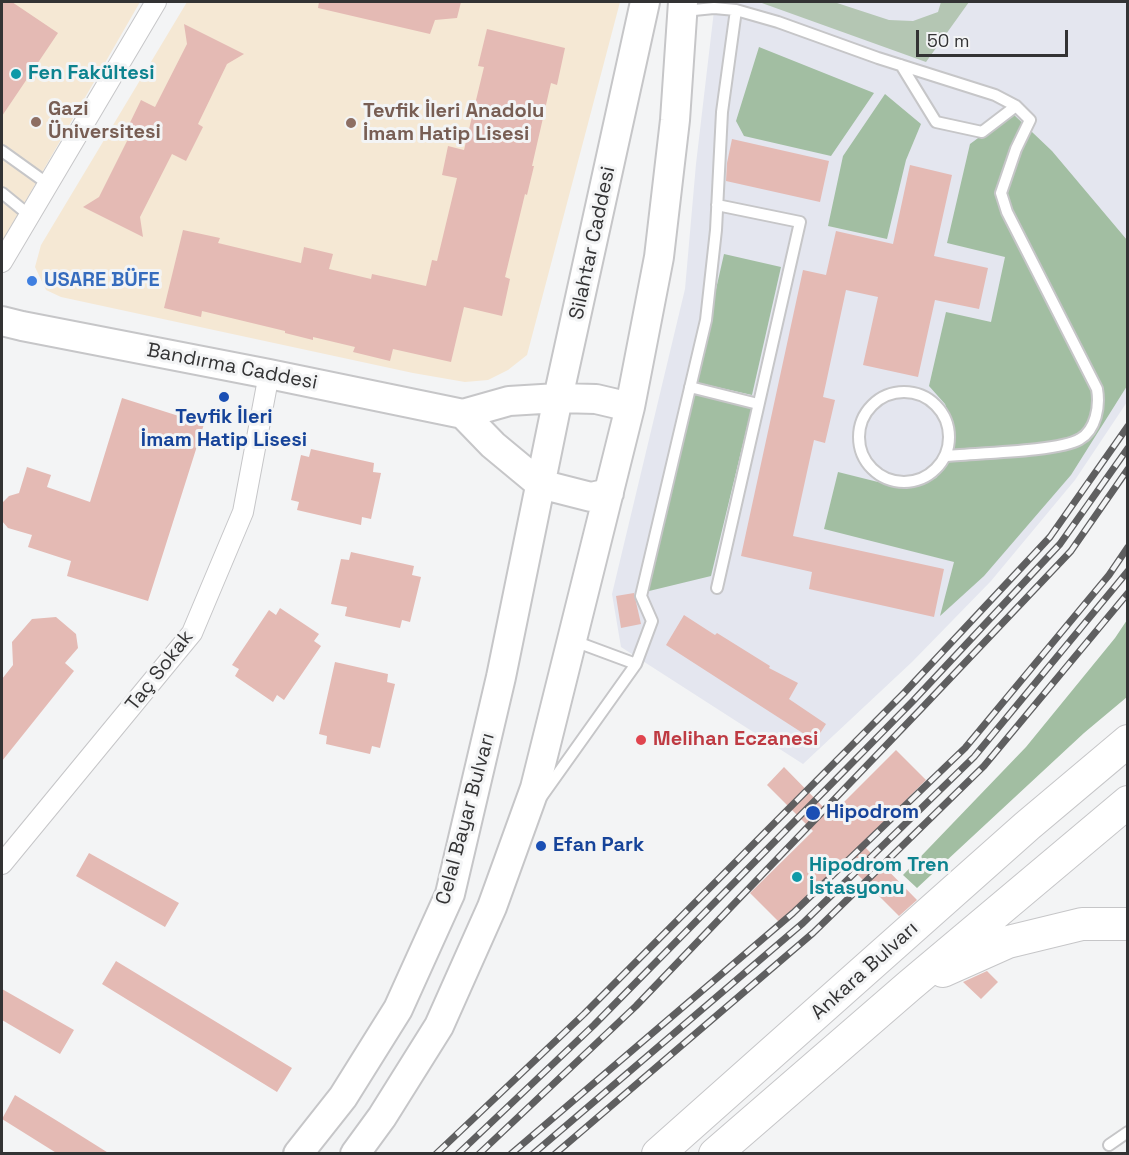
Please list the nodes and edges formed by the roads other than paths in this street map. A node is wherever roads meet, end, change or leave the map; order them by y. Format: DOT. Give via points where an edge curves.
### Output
graph roads {
  1 [pos="156,2"];
  2 [pos="645,2"];
  3 [pos="683,6"];
  4 [pos="736,10"];
  5 [pos="901,65"];
  6 [pos="1016,106"];
  7 [pos="2,151"];
  8 [pos="48,184"];
  9 [pos="2,193"];
  10 [pos="717,205"];
  11 [pos="29,215"];
  12 [pos="2,262"];
  13 [pos="2,321"];
  14 [pos="269,374"];
  15 [pos="690,387"];
  16 [pos="558,398"];
  17 [pos="758,404"];
  18 [pos="630,407"];
  19 [pos="463,414"];
  20 [pos="945,456"];
  21 [pos="540,484"];
  22 [pos="609,493"];
  23 [pos="717,588"];
  24 [pos="572,640"];
  25 [pos="636,664"];
  26 [pos="1128,741"];
  27 [pos="1128,802"];
  28 [pos="521,825"];
  29 [pos="2,864"];
  30 [pos="1128,924"];
  31 [pos="909,986"];
  32 [pos="1128,1132"];
  33 [pos="1109,1145"];
  34 [pos="298,1154"];
  35 [pos="355,1154"];
  36 [pos="658,1154"];
  37 [pos="715,1154"];
  1 -- 8 [label="street"];
  2 -- 16 [label="main road, Silahtar Caddesi"];
  3 -- 4 [label="lane"];
  3 -- 18 [label="main road" via="659,257"];
  4 -- 5 [label="lane"];
  4 -- 10 [label="lane" via="722,112"];
  5 -- 6 [label="lane" via="973,87"];
  5 -- 6 [label="lane" via="936,122 982,132"];
  6 -- 20 [label="lane" via="1030,120 1001,193 1006,212 1097,389 1099,400 1090,428 1071,444"];
  7 -- 8 [label="lane"];
  8 -- 11 [label="street"];
  9 -- 11 [label="lane"];
  10 -- 15 [label="lane" via="706,320"];
  10 -- 17 [label="lane" via="800,222"];
  11 -- 12 [label="street"];
  13 -- 14 [label="main road, Bandırma Caddesi"];
  14 -- 19 [label="main road, Bandırma Caddesi"];
  14 -- 29 [label="street, Taç Sokak" via="243,512 192,633"];
  15 -- 17 [label="lane"];
  15 -- 25 [label="lane" via="641,596 652,621"];
  16 -- 18 [label="main road, Bandırma Caddesi" via="596,399"];
  16 -- 19 [label="main road, Bandırma Caddesi" via="509,401"];
  16 -- 21 [label="main road, Silahtar Caddesi"];
  17 -- 23 [label="lane"];
  18 -- 22 [label="main road"];
  19 -- 21 [label="main road"];
  20 -- 20 [label="lane" via="949,441 942,411 918,393 888,393 875,401 859,426 858,441 870,468 896,482 925,477"];
  21 -- 22 [label="main road" via="591,497"];
  21 -- 34 [label="main road, Celal Bayar Bulvarı" via="501,677 450,894 398,1009 343,1097"];
  22 -- 24 [label="main road"];
  24 -- 25 [label="lane"];
  24 -- 28 [label="main road" via="535,788"];
  25 -- 28 [label="lane"];
  26 -- 36 [label="main road, Ankara Bulvarı"];
  27 -- 31 [label="main road, Ankara Bulvarı"];
  28 -- 35 [label="main road" via="492,907 439,1026"];
  30 -- 31 [label="main road" via="1082,924 1008,942"];
  31 -- 37 [label="main road, Ankara Bulvarı"];
  32 -- 33 [label="lane"];
}
